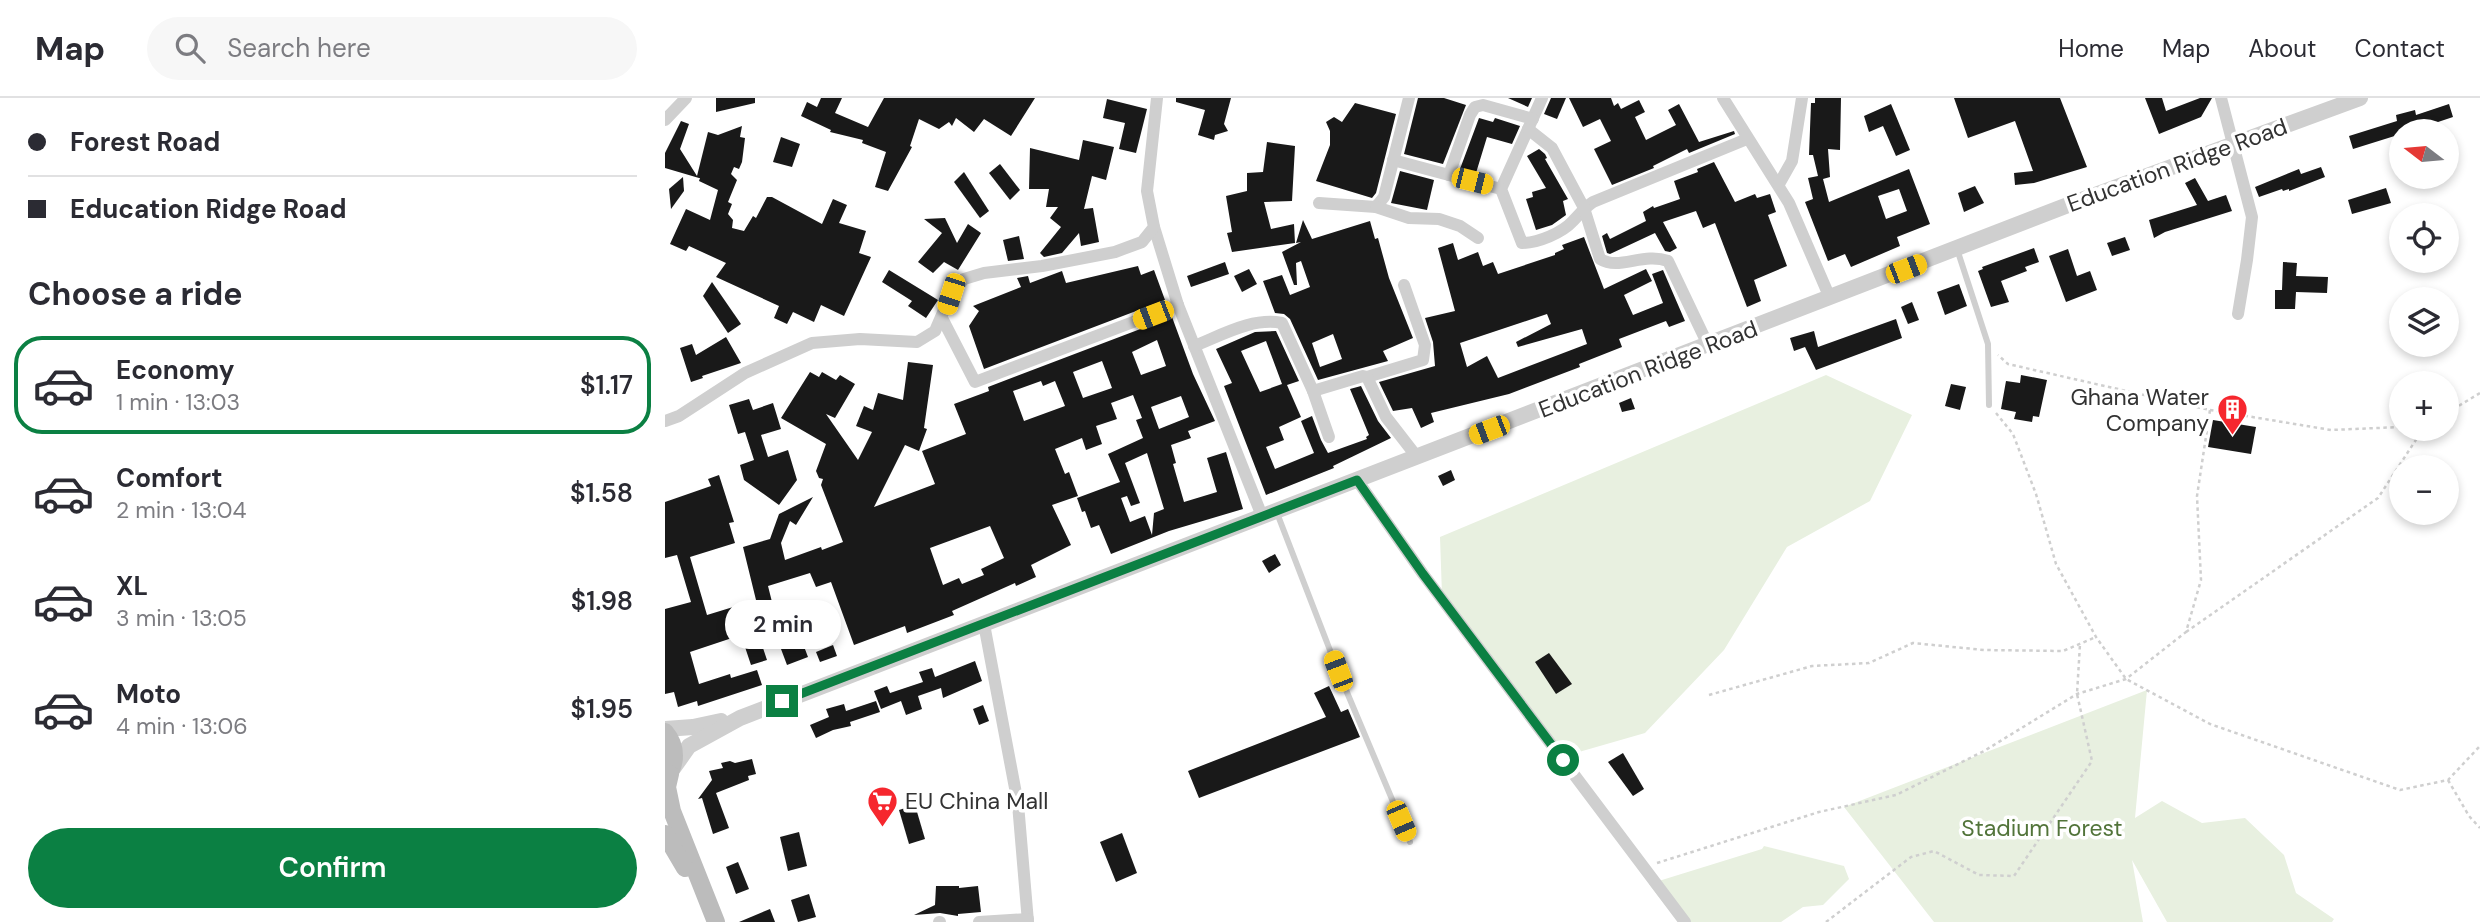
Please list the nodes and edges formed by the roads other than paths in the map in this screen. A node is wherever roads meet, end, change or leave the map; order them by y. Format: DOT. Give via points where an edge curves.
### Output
graph roads {
  1 [pos="686,98"];
  2 [pos="1157,98"];
  3 [pos="1409,98"];
  4 [pos="1542,98"];
  5 [pos="1723,98"];
  6 [pos="1802,98"];
  7 [pos="2221,98"];
  8 [pos="2360,98"];
  9 [pos="665,120"];
  10 [pos="1531,124"];
  11 [pos="1747,139"];
  12 [pos="2234,145"];
  13 [pos="1393,160"];
  14 [pos="1449,175"];
  15 [pos="1779,184"];
  16 [pos="1501,189"];
  17 [pos="1319,204"];
  18 [pos="1376,207"];
  19 [pos="1584,208"];
  20 [pos="1153,227"];
  21 [pos="1478,239"];
  22 [pos="1957,249"];
  23 [pos="1404,285"];
  24 [pos="1830,298"];
  25 [pos="1178,305"];
  26 [pos="2238,314"];
  27 [pos="942,318"];
  28 [pos="1708,345"];
  29 [pos="1195,346"];
  30 [pos="1367,377"];
  31 [pos="1313,391"];
  32 [pos="1989,405"];
  33 [pos="665,421"];
  34 [pos="1329,438"];
  35 [pos="1417,457"];
  36 [pos="1357,480"];
  37 [pos="1269,513"];
  38 [pos="984,624"];
  39 [pos="740,718"];
  40 [pos="665,730"];
  41 [pos="669,774"];
  42 [pos="665,834"];
  43 [pos="1410,842"];
  44 [pos="704,897"];
  45 [pos="1028,920"];
  46 [pos="716,922"];
  47 [pos="979,922"];
  48 [pos="1685,922"];
  1 -- 9 [label="street"];
  2 -- 20 [label="street" via="1147,191"];
  3 -- 13 [label="street"];
  4 -- 10 [label="street"];
  5 -- 11 [label="street"];
  6 -- 15 [label="street" via="1792,161"];
  7 -- 12 [label="street"];
  8 -- 12 [label="street, Education Ridge Road"];
  10 -- 14 [label="street" via="1483,105 1475,107"];
  10 -- 16 [label="street"];
  10 -- 19 [label="street" via="1552,148"];
  11 -- 15 [label="street"];
  11 -- 19 [label="street"];
  12 -- 22 [label="street, Education Ridge Road"];
  12 -- 26 [label="street" via="2252,218"];
  13 -- 14 [label="street"];
  13 -- 18 [label="street" via="1384,197"];
  14 -- 16 [label="street"];
  15 -- 24 [label="street"];
  16 -- 19 [label="street" via="1522,243 1562,230"];
  17 -- 18 [label="street"];
  18 -- 21 [label="street" via="1409,218 1439,219"];
  19 -- 28 [label="street" via="1600,260 1610,265 1652,257 1668,261"];
  20 -- 25 [label="street"];
  20 -- 27 [label="street" via="1142,242 1115,252 964,279 951,294"];
  22 -- 24 [label="street, Education Ridge Road"];
  22 -- 32 [label="lane" via="1988,344"];
  23 -- 30 [label="street" via="1425,345 1423,360"];
  24 -- 28 [label="street, Education Ridge Road"];
  25 -- 27 [label="street" via="975,382"];
  25 -- 29 [label="street"];
  27 -- 33 [label="street" via="935,331 917,342 860,339 812,343 745,373"];
  28 -- 35 [label="street, Education Ridge Road"];
  29 -- 31 [label="street" via="1252,324 1282,323"];
  29 -- 37 [label="street"];
  30 -- 31 [label="street"];
  30 -- 35 [label="street" via="1386,417"];
  31 -- 34 [label="street"];
  35 -- 36 [label="street, Education Ridge Road"];
  36 -- 37 [label="street, Education Ridge Road"];
  36 -- 48 [label="street"];
  37 -- 38 [label="street, Education Ridge Road"];
  37 -- 43 [label="lane"];
  38 -- 39 [label="street, Education Ridge Road"];
  38 -- 45 [label="street" via="1018,804"];
  39 -- 40 [label="street, Education Ridge Road"];
  39 -- 41 [label="street, Education Ridge Road" via="689,746"];
  40 -- 41 [label="main road" via="675,758"];
  41 -- 44 [label="main road" via="672,811"];
  42 -- 44 [label="main road"];
  44 -- 46 [label="main road"];
  45 -- 47 [label="street"];
}
